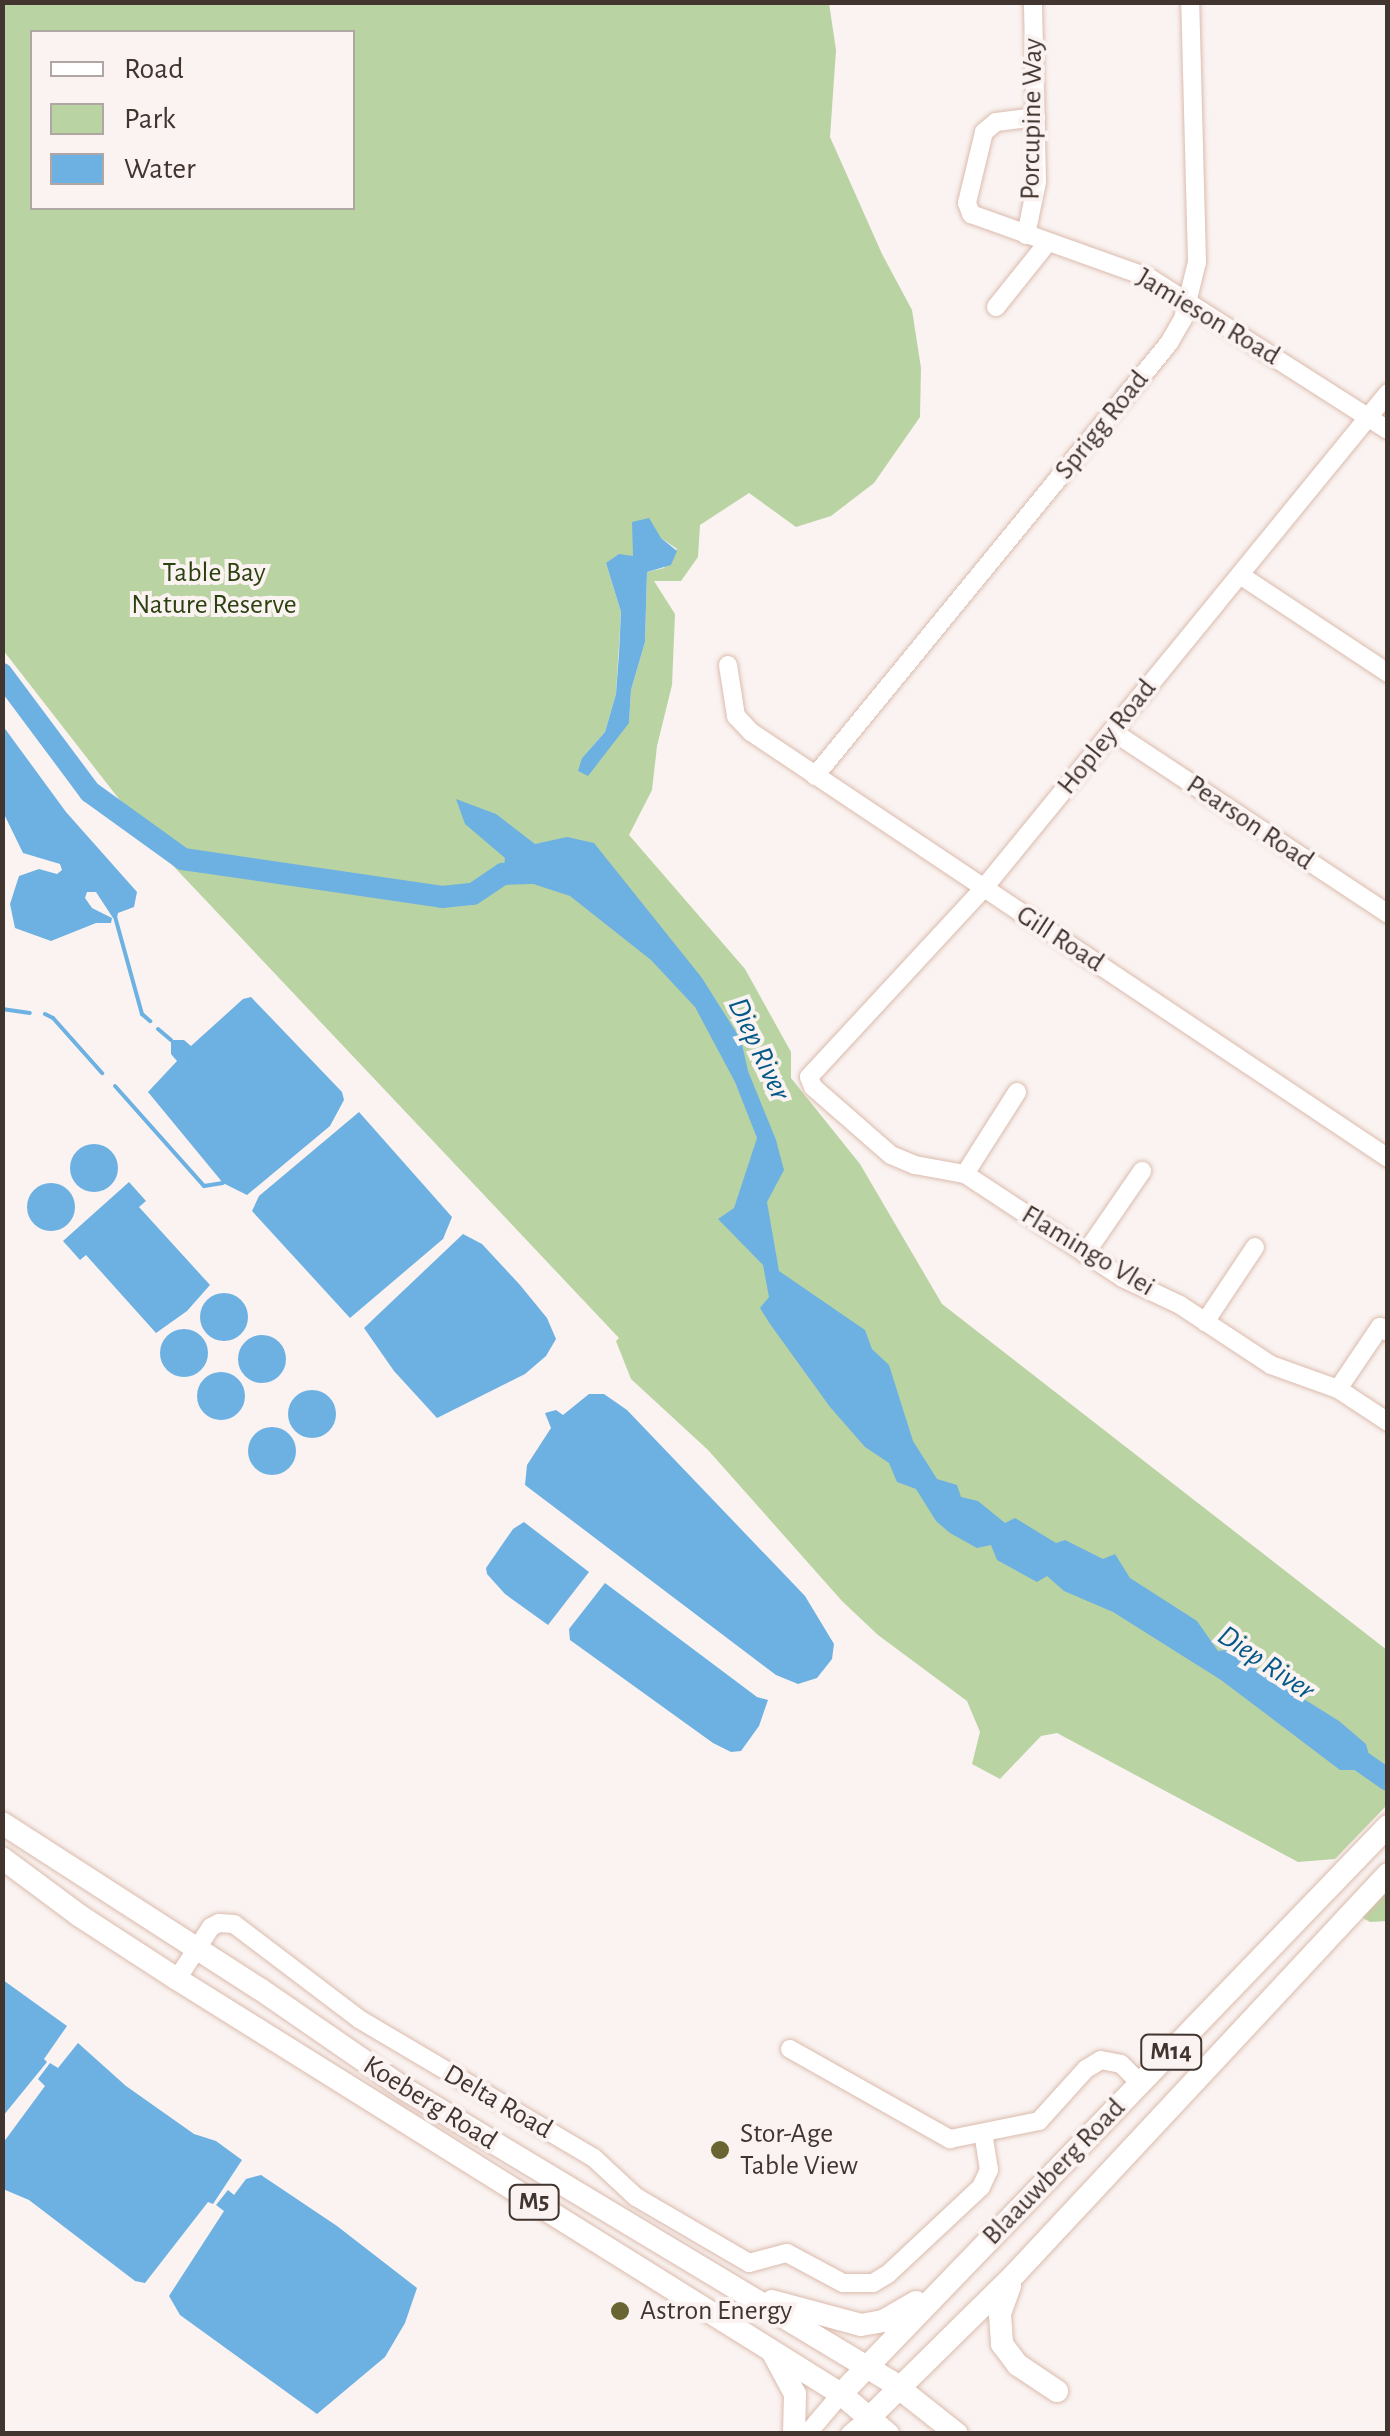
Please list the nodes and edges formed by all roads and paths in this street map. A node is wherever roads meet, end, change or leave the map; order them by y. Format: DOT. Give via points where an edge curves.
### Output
graph roads {
  1 [pos="1033,2"];
  2 [pos="1190,2"];
  3 [pos="1036,117"];
  4 [pos="1020,233"];
  5 [pos="1048,242"];
  6 [pos="1190,300"];
  7 [pos="996,307"];
  8 [pos="1388,393"];
  9 [pos="1369,418"];
  10 [pos="1388,430"];
  11 [pos="1240,574"];
  12 [pos="728,665"];
  13 [pos="1388,673"];
  14 [pos="1112,732"];
  15 [pos="815,776"];
  16 [pos="983,889"];
  17 [pos="1388,914"];
  18 [pos="812,1069"];
  19 [pos="1018,1092"];
  20 [pos="1388,1158"];
  21 [pos="1142,1170"];
  22 [pos="966,1174"];
  23 [pos="1255,1246"];
  24 [pos="1085,1254"];
  25 [pos="1205,1322"];
  26 [pos="1388,1332"];
  27 [pos="1338,1390"];
  28 [pos="1388,1422"];
  29 [pos="2,1823"];
  30 [pos="1388,1826"];
  31 [pos="2,1858"];
  32 [pos="1388,1874"];
  33 [pos="196,1949"];
  34 [pos="178,1980"];
  35 [pos="790,2049"];
  36 [pos="1140,2084"];
  37 [pos="982,2134"];
  38 [pos="958,2269"];
  39 [pos="1015,2274"];
  40 [pos="753,2300"];
  41 [pos="770,2348"];
  42 [pos="867,2366"];
  43 [pos="902,2389"];
  44 [pos="1057,2390"];
  45 [pos="841,2394"];
  46 [pos="870,2417"];
  47 [pos="794,2434"];
  48 [pos="806,2434"];
  49 [pos="850,2434"];
  50 [pos="888,2434"];
  51 [pos="957,2434"];
  1 -- 3 [label="street, Porcupine Way"];
  2 -- 6 [label="street, Sprigg Road" via="1196,247"];
  3 -- 4 [label="street, Porcupine Way" via="1037,192"];
  3 -- 4 [label="street, Jamieson Road" via="988,126 967,203 978,220"];
  4 -- 5 [label="street, Jamieson Road"];
  5 -- 6 [label="street, Jamieson Road" via="1130,270"];
  5 -- 7 [label="street"];
  6 -- 9 [label="street, Jamieson Road"];
  6 -- 15 [label="street, Sprigg Road" via="1169,343"];
  8 -- 9 [label="street, Hopley Road"];
  9 -- 10 [label="street, Jamieson Road"];
  9 -- 11 [label="street, Hopley Road"];
  11 -- 13 [label="street"];
  11 -- 14 [label="street, Hopley Road"];
  12 -- 15 [label="street, Gill Road" via="736,716"];
  14 -- 16 [label="street, Hopley Road"];
  14 -- 17 [label="street, Pearson Road"];
  15 -- 16 [label="street, Gill Road"];
  16 -- 18 [label="street, Hopley Road"];
  16 -- 20 [label="street, Gill Road"];
  18 -- 22 [label="street, Flamingo Vlei" via="813,1087 891,1154"];
  19 -- 22 [label="street"];
  21 -- 24 [label="street"];
  22 -- 24 [label="street, Flamingo Vlei"];
  23 -- 25 [label="street"];
  24 -- 25 [label="street, Flamingo Vlei"];
  25 -- 27 [label="street, Flamingo Vlei" via="1271,1365"];
  26 -- 27 [label="street" via="1380,1328"];
  27 -- 28 [label="street, Flamingo Vlei"];
  29 -- 33 [label="main road, Koeberg Road / M5"];
  30 -- 36 [label="main road, Blaauwberg Road / M14"];
  31 -- 34 [label="main road, Koeberg Road / M5"];
  32 -- 39 [label="main road, Blaauwberg Road / M14"];
  33 -- 34 [label="street, Delta Road"];
  33 -- 37 [label="street, Delta Road" via="215,1924 234,1924 358,2018 594,2158 630,2192 750,2263 792,2254 844,2283 880,2280 981,2187 989,2170"];
  33 -- 40 [label="main road, Koeberg Road / M5" via="408,2091"];
  34 -- 41 [label="main road, Koeberg Road / M5"];
  35 -- 37 [label="street" via="940,2136"];
  36 -- 37 [label="street" via="1121,2064 1101,2060 1039,2121"];
  36 -- 38 [label="main road, Blaauwberg Road / M14"];
  38 -- 40 [label="main road" via="899,2313 868,2325"];
  38 -- 42 [label="main road, Blaauwberg Road / M14"];
  39 -- 43 [label="main road, Blaauwberg Road / M14"];
  39 -- 44 [label="main road" via="1000,2314 1002,2344 1018,2366"];
  40 -- 42 [label="main road, Koeberg Road / M5"];
  41 -- 45 [label="main road, Koeberg Road / M5"];
  41 -- 47 [label="main road" via="795,2394"];
  42 -- 43 [label="main road, M5"];
  42 -- 45 [label="main road, Blaauwberg Road / M14"];
  43 -- 46 [label="main road, Blaauwberg Road / M14"];
  43 -- 51 [label="main road, M5"];
  45 -- 46 [label="main road, M5"];
  45 -- 48 [label="street, Blaauwberg Road"];
  46 -- 49 [label="street, Blaauwberg Road"];
  46 -- 50 [label="main road, M5"];
}
